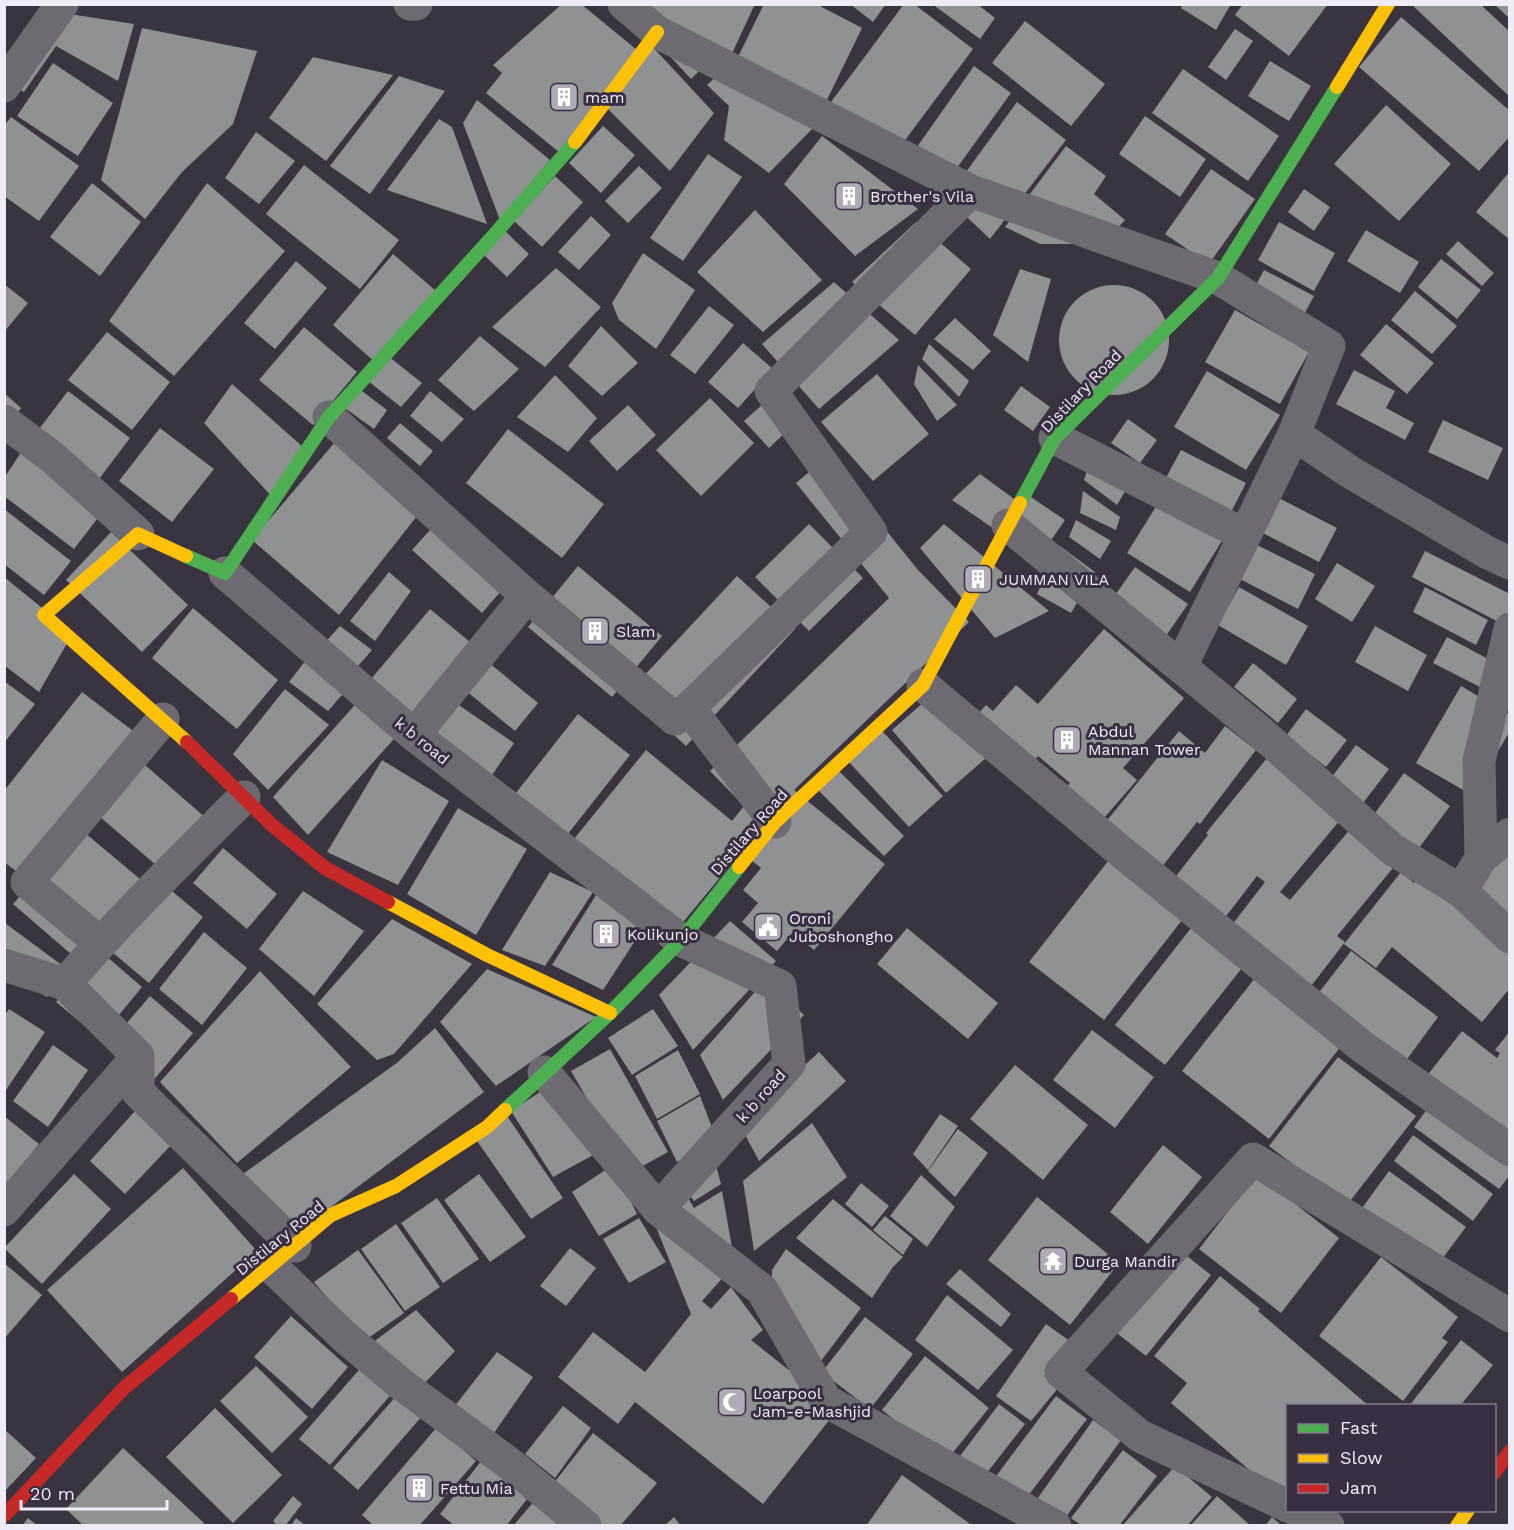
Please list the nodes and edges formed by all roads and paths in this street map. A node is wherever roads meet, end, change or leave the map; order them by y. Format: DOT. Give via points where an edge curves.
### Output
graph roads {
  1 [pos="62,4"];
  2 [pos="410,4"];
  3 [pos="416,4"];
  4 [pos="624,4"];
  5 [pos="1384,5"];
  6 [pos="657,32"];
  7 [pos="4,86"];
  8 [pos="971,191"];
  9 [pos="1218,278"];
  10 [pos="329,417"];
  11 [pos="4,421"];
  12 [pos="1294,434"];
  13 [pos="1055,438"];
  14 [pos="1008,525"];
  15 [pos="138,534"];
  16 [pos="1245,535"];
  17 [pos="1509,563"];
  18 [pos="225,573"];
  19 [pos="527,596"];
  20 [pos="1509,629"];
  21 [pos="1181,666"];
  22 [pos="923,685"];
  23 [pos="689,708"];
  24 [pos="163,719"];
  25 [pos="414,735"];
  26 [pos="244,796"];
  27 [pos="775,822"];
  28 [pos="1509,834"];
  29 [pos="1480,858"];
  30 [pos="1461,891"];
  31 [pos="1509,937"];
  32 [pos="681,940"];
  33 [pos="100,943"];
  34 [pos="4,965"];
  35 [pos="65,984"];
  36 [pos="610,1013"];
  37 [pos="138,1056"];
  38 [pos="544,1072"];
  39 [pos="1509,1150"];
  40 [pos="658,1209"];
  41 [pos="4,1210"];
  42 [pos="283,1256"];
  43 [pos="1509,1316"];
  44 [pos="1509,1451"];
  45 [pos="1496,1470"];
  46 [pos="1286,1506"];
  47 [pos="1300,1512"];
  48 [pos="1467,1512"];
  49 [pos="4,1516"];
  50 [pos="585,1526"];
  51 [pos="1055,1526"];
  52 [pos="1328,1526"];
  53 [pos="1457,1526"];
  1 -- 7 [label="street"];
  2 -- 3 [label="street"];
  4 -- 6 [label="street"];
  5 -- 9 [label="street, Distilary Road"];
  6 -- 8 [label="street"];
  6 -- 10 [label="street" via="580,136"];
  8 -- 9 [label="street"];
  8 -- 23 [label="street" via="771,391 871,532"];
  9 -- 12 [label="street" via="1329,346"];
  9 -- 13 [label="street, Distilary Road"];
  10 -- 18 [label="street"];
  10 -- 19 [label="street"];
  11 -- 15 [label="street" via="52,457"];
  12 -- 16 [label="street"];
  12 -- 17 [label="street" via="1350,472"];
  13 -- 14 [label="street, Distilary Road"];
  13 -- 16 [label="street"];
  14 -- 21 [label="street"];
  14 -- 22 [label="street, Distilary Road"];
  15 -- 18 [label="street"];
  15 -- 24 [label="street" via="44,615"];
  16 -- 21 [label="street"];
  18 -- 25 [label="street, k b road"];
  19 -- 23 [label="street" via="675,719"];
  19 -- 25 [label="street"];
  20 -- 29 [label="street" via="1479,760"];
  21 -- 30 [label="street" via="1392,849"];
  22 -- 27 [label="street, Distilary Road"];
  22 -- 39 [label="street" via="1364,1048"];
  23 -- 27 [label="street"];
  24 -- 26 [label="street"];
  24 -- 33 [label="street" via="27,882"];
  25 -- 32 [label="street, k b road"];
  26 -- 33 [label="street"];
  26 -- 36 [label="street" via="272,825 325,868 487,955"];
  27 -- 32 [label="street, Distilary Road"];
  28 -- 29 [label="street"];
  29 -- 30 [label="street"];
  30 -- 31 [label="street"];
  32 -- 36 [label="street, Distilary Road"];
  32 -- 40 [label="street, k b road" via="780,986 789,1065"];
  33 -- 35 [label="street"];
  34 -- 35 [label="street"];
  35 -- 37 [label="street"];
  36 -- 38 [label="street, Distilary Road"];
  37 -- 41 [label="street"];
  37 -- 42 [label="street" via="138,1092"];
  38 -- 40 [label="street"];
  38 -- 42 [label="street, Distilary Road" via="487,1127 396,1186 331,1215"];
  40 -- 51 [label="street" via="762,1290 826,1401"];
  42 -- 49 [label="street, Distilary Road" via="123,1389"];
  42 -- 50 [label="street" via="346,1338"];
  43 -- 46 [label="street" via="1253,1159 1061,1372 1140,1436"];
  44 -- 45 [label="street"];
  47 -- 52 [label="street"];
  48 -- 53 [label="street"];
}
